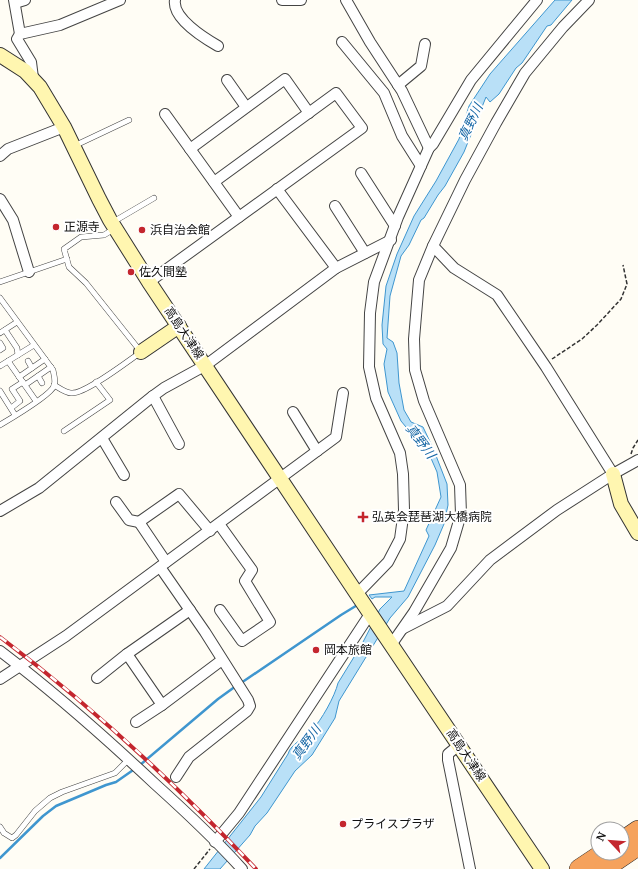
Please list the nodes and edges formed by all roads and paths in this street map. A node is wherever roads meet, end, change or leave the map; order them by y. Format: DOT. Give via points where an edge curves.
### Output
graph roads {
  1 [pos="120,0"];
  2 [pos="175,0"];
  3 [pos="282,0"];
  4 [pos="301,0"];
  5 [pos="346,0"];
  6 [pos="536,0"];
  7 [pos="589,0"];
  8 [pos="18,1"];
  9 [pos="20,34"];
  10 [pos="342,42"];
  11 [pos="425,44"];
  12 [pos="218,46"];
  13 [pos="0,55"];
  14 [pos="32,78"];
  15 [pos="226,80"];
  16 [pos="398,85"];
  17 [pos="246,107"];
  18 [pos="309,113"];
  19 [pos="165,114"];
  20 [pos="129,120"];
  21 [pos="64,127"];
  22 [pos="73,146"];
  23 [pos="429,148"];
  24 [pos="190,149"];
  25 [pos="0,156"];
  26 [pos="421,166"];
  27 [pos="361,173"];
  28 [pos="214,182"];
  29 [pos="277,190"];
  30 [pos="154,198"];
  31 [pos="0,199"];
  32 [pos="335,206"];
  33 [pos="239,217"];
  34 [pos="114,226"];
  35 [pos="395,226"];
  36 [pos="391,240"];
  37 [pos="433,246"];
  38 [pos="365,253"];
  39 [pos="67,259"];
  40 [pos="623,265"];
  41 [pos="336,268"];
  42 [pos="29,272"];
  43 [pos="0,282"];
  44 [pos="149,282"];
  45 [pos="0,298"];
  46 [pos="17,322"];
  47 [pos="179,326"];
  48 [pos="2,331"];
  49 [pos="0,343"];
  50 [pos="34,345"];
  51 [pos="0,350"];
  52 [pos="141,352"];
  53 [pos="18,355"];
  54 [pos="45,359"];
  55 [pos="8,361"];
  56 [pos="28,362"];
  57 [pos="0,366"];
  58 [pos="206,366"];
  59 [pos="546,366"];
  60 [pos="51,367"];
  61 [pos="32,368"];
  62 [pos="38,376"];
  63 [pos="19,377"];
  64 [pos="96,382"];
  65 [pos="24,383"];
  66 [pos="42,383"];
  67 [pos="54,385"];
  68 [pos="0,391"];
  69 [pos="343,393"];
  70 [pos="153,396"];
  71 [pos="36,402"];
  72 [pos="11,408"];
  73 [pos="293,412"];
  74 [pos="15,415"];
  75 [pos="0,425"];
  76 [pos="64,431"];
  77 [pos="102,438"];
  78 [pos="638,440"];
  79 [pos="179,444"];
  80 [pos="317,451"];
  81 [pos="635,462"];
  82 [pos="613,474"];
  83 [pos="124,475"];
  84 [pos="280,479"];
  85 [pos="116,502"];
  86 [pos="0,511"];
  87 [pos="139,522"];
  88 [pos="219,524"];
  89 [pos="210,530"];
  90 [pos="638,533"];
  91 [pos="163,565"];
  92 [pos="357,594"];
  93 [pos="190,610"];
  94 [pos="220,610"];
  95 [pos="370,614"];
  96 [pos="402,629"];
  97 [pos="390,643"];
  98 [pos="0,651"];
  99 [pos="127,654"];
  100 [pos="222,660"];
  101 [pos="20,666"];
  102 [pos="97,678"];
  103 [pos="0,679"];
  104 [pos="162,705"];
  105 [pos="136,722"];
  106 [pos="459,745"];
  107 [pos="129,760"];
  108 [pos="176,777"];
  109 [pos="0,827"];
  110 [pos="217,844"];
  111 [pos="638,846"];
  112 [pos="591,861"];
  113 [pos="240,867"];
  114 [pos="194,869"];
  115 [pos="470,869"];
  116 [pos="542,869"];
  117 [pos="579,869"];
  118 [pos="604,869"];
  1 -- 9 [label="street" via="60,25"];
  2 -- 12 [label="street" via="177,11 186,23"];
  3 -- 4 [label="street"];
  5 -- 16 [label="street"];
  6 -- 23 [label="street" via="471,80"];
  7 -- 37 [label="street" via="525,73 492,129"];
  8 -- 9 [label="street"];
  9 -- 14 [label="street" via="17,39 31,62"];
  10 -- 26 [label="street" via="384,94 402,136"];
  11 -- 16 [label="street" via="421,66"];
  13 -- 14 [label="main road, 高島大津線"];
  14 -- 21 [label="main road, 高島大津線"];
  15 -- 17 [label="street"];
  16 -- 23 [label="street"];
  17 -- 18 [label="street" via="285,79"];
  17 -- 24 [label="street"];
  18 -- 28 [label="street"];
  18 -- 29 [label="street" via="336,93 362,128"];
  19 -- 24 [label="street"];
  20 -- 22 [label="lane"];
  21 -- 22 [label="main road, 高島大津線"];
  21 -- 25 [label="street" via="8,149"];
  22 -- 34 [label="main road, 高島大津線"];
  23 -- 26 [label="street"];
  24 -- 28 [label="street"];
  26 -- 35 [label="street"];
  27 -- 35 [label="street"];
  28 -- 33 [label="street"];
  29 -- 33 [label="street"];
  29 -- 41 [label="street"];
  30 -- 34 [label="lane"];
  31 -- 42 [label="street" via="13,220"];
  32 -- 38 [label="street"];
  33 -- 44 [label="street"];
  34 -- 39 [label="lane" via="104,235 81,237 64,249"];
  34 -- 44 [label="main road, 高島大津線"];
  35 -- 36 [label="street"];
  36 -- 38 [label="street"];
  36 -- 92 [label="street" via="374,282 370,313 369,368 376,398 400,453 404,510 400,539 388,562"];
  37 -- 59 [label="street" via="454,268 497,295"];
  37 -- 96 [label="street" via="418,280 414,339 416,370 424,401 460,485 461,514 451,548"];
  38 -- 41 [label="street"];
  39 -- 42 [label="lane"];
  39 -- 52 [label="lane" via="69,267 86,283"];
  40 -- 59 [label="path" via="627,284 620,299 582,339"];
  41 -- 58 [label="street"];
  42 -- 43 [label="lane"];
  44 -- 47 [label="main road, 高島大津線"];
  45 -- 46 [label="lane"];
  46 -- 48 [label="lane"];
  46 -- 50 [label="lane"];
  47 -- 52 [label="main road"];
  47 -- 58 [label="main road, 高島大津線"];
  48 -- 53 [label="lane" via="17,348"];
  49 -- 51 [label="lane" via="3,348"];
  50 -- 53 [label="lane"];
  50 -- 54 [label="lane"];
  52 -- 64 [label="lane"];
  53 -- 55 [label="lane"];
  54 -- 60 [label="lane"];
  54 -- 61 [label="lane"];
  55 -- 57 [label="lane"];
  55 -- 63 [label="lane"];
  56 -- 61 [label="lane"];
  58 -- 70 [label="street"];
  58 -- 84 [label="main road, 高島大津線"];
  59 -- 82 [label="street"];
  60 -- 62 [label="lane"];
  60 -- 67 [label="lane"];
  61 -- 63 [label="lane"];
  62 -- 65 [label="lane"];
  62 -- 66 [label="lane"];
  63 -- 65 [label="lane"];
  64 -- 67 [label="lane" via="78,393 71,394"];
  64 -- 76 [label="lane" via="110,400"];
  65 -- 71 [label="lane"];
  65 -- 72 [label="lane" via="12,389 20,401"];
  67 -- 71 [label="lane" via="48,394"];
  68 -- 72 [label="lane"];
  69 -- 80 [label="street" via="336,437"];
  70 -- 77 [label="street"];
  70 -- 79 [label="street"];
  71 -- 74 [label="lane"];
  72 -- 74 [label="lane"];
  73 -- 80 [label="street"];
  74 -- 75 [label="lane"];
  77 -- 83 [label="street"];
  77 -- 86 [label="street" via="39,488"];
  78 -- 81 [label="path" via="631,456"];
  80 -- 84 [label="street"];
  81 -- 82 [label="street"];
  82 -- 90 [label="main road" via="622,504"];
  82 -- 96 [label="street" via="557,510 490,560 447,606"];
  84 -- 88 [label="street"];
  84 -- 92 [label="main road, 高島大津線"];
  85 -- 87 [label="street" via="129,520"];
  87 -- 89 [label="street" via="179,494"];
  87 -- 91 [label="street"];
  88 -- 89 [label="street"];
  88 -- 94 [label="street" via="252,570 245,581 270,622 242,641"];
  89 -- 91 [label="street"];
  91 -- 93 [label="street"];
  91 -- 101 [label="street" via="66,636"];
  92 -- 95 [label="main road, 高島大津線"];
  93 -- 99 [label="street"];
  93 -- 100 [label="street"];
  95 -- 97 [label="main road, 高島大津線"];
  95 -- 110 [label="street"];
  96 -- 97 [label="street"];
  97 -- 106 [label="main road, 高島大津線"];
  98 -- 101 [label="street"];
  99 -- 102 [label="street"];
  99 -- 104 [label="street"];
  100 -- 104 [label="street"];
  100 -- 108 [label="street" via="250,706 189,757"];
  101 -- 103 [label="street"];
  101 -- 107 [label="street"];
  104 -- 105 [label="street"];
  106 -- 115 [label="street" via="448,754 448,760"];
  106 -- 116 [label="main road, 高島大津線"];
  107 -- 109 [label="lane" via="115,772 50,798 12,838"];
  107 -- 110 [label="street"];
  110 -- 113 [label="street"];
  110 -- 114 [label="path"];
  111 -- 118 [label="highway"];
  112 -- 117 [label="highway"];
}
